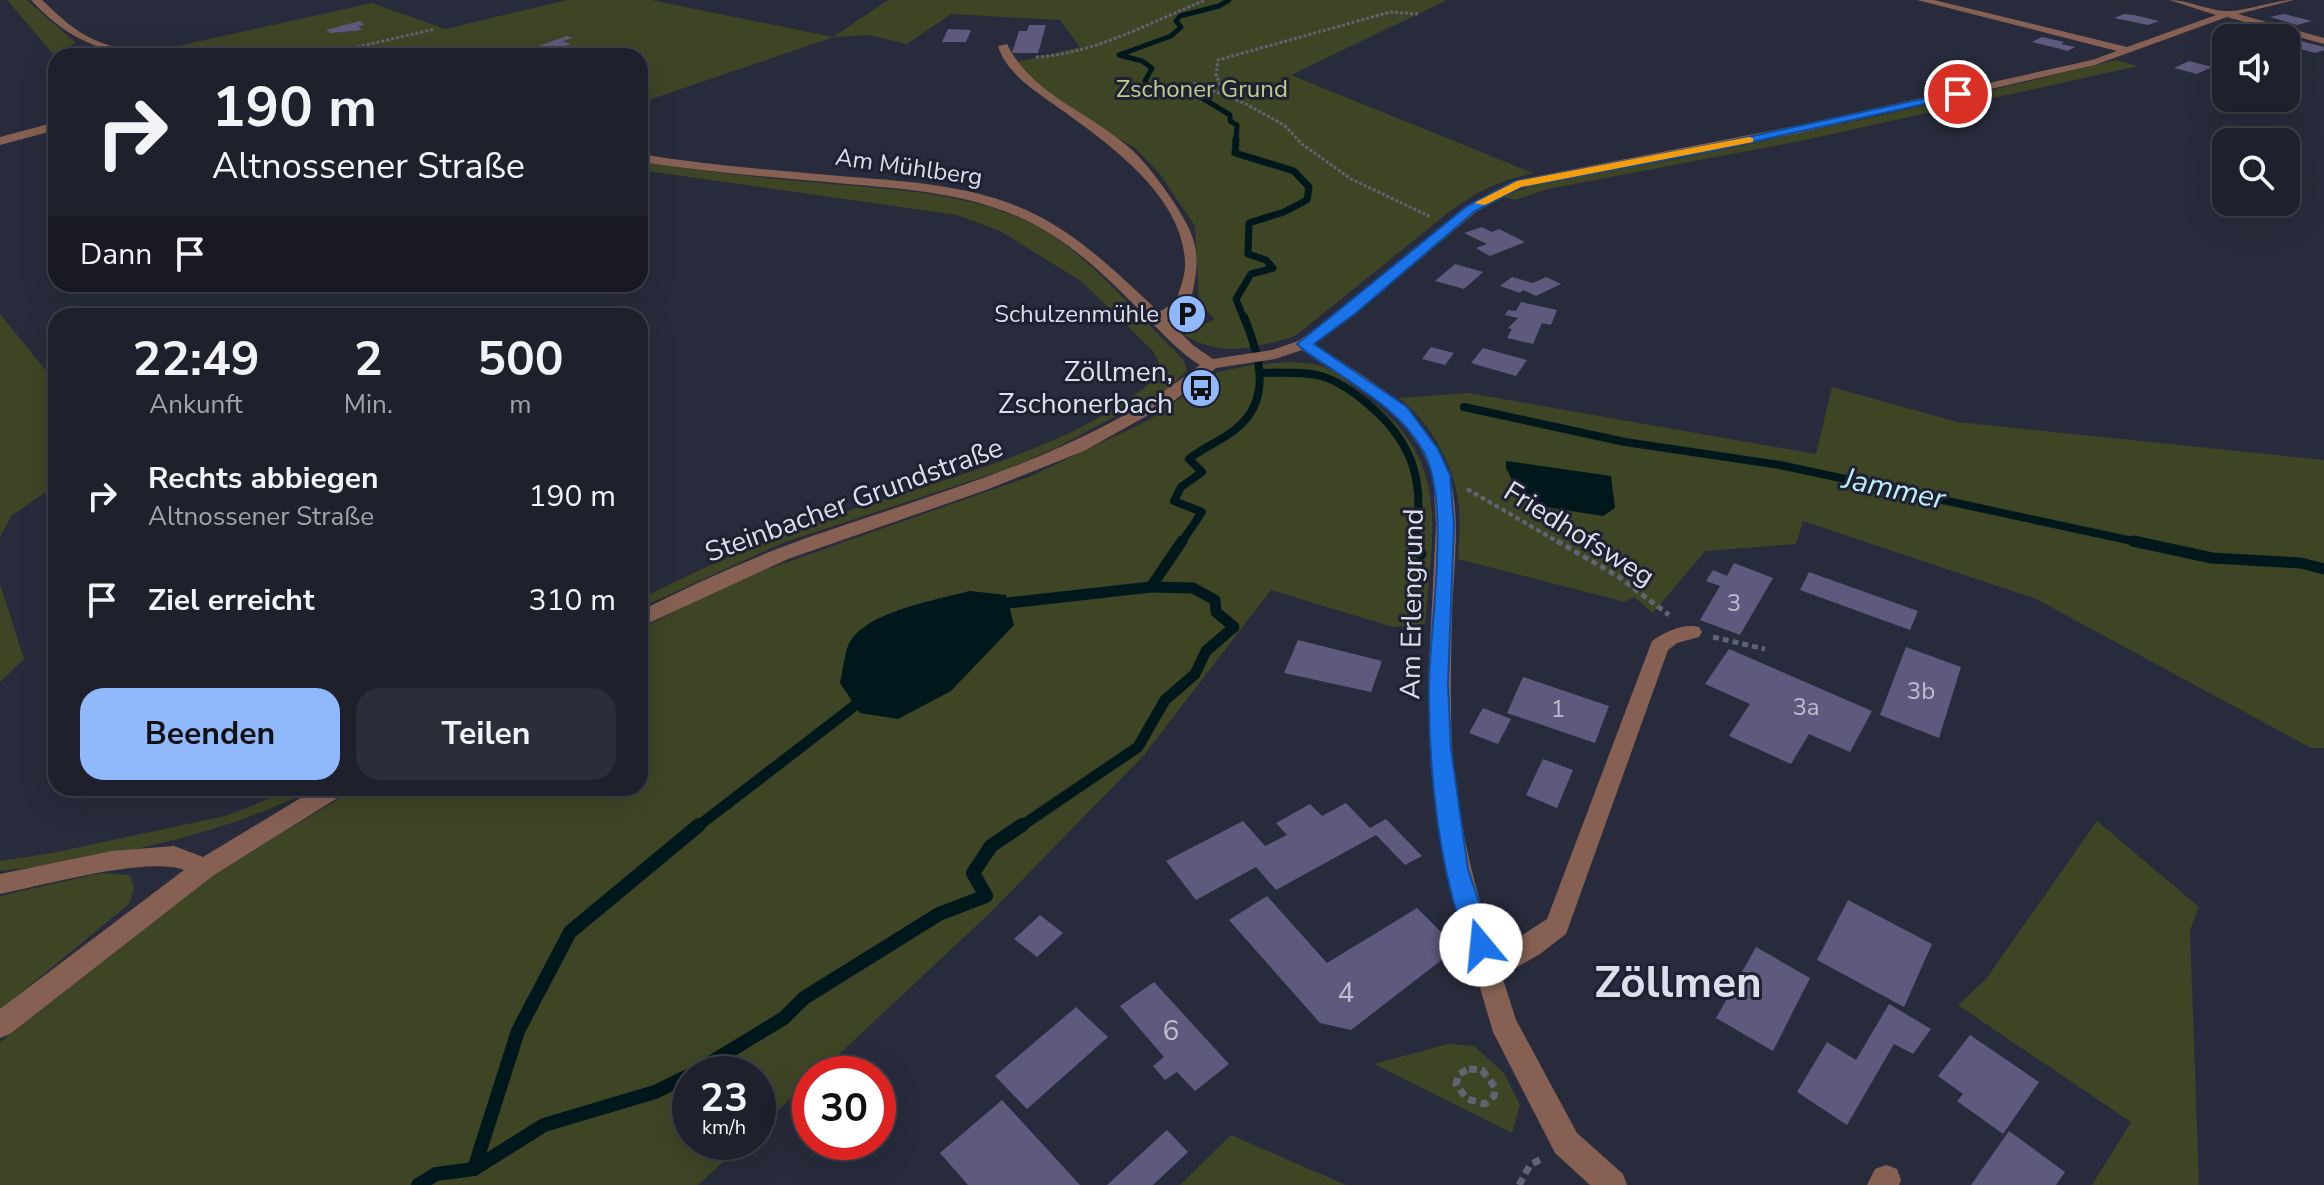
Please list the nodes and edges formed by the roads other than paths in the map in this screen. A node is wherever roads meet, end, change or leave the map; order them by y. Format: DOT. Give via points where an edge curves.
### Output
graph roads {
  1 [pos="36,0"];
  2 [pos="1922,0"];
  3 [pos="1960,0"];
  4 [pos="2174,0"];
  5 [pos="2289,0"];
  6 [pos="1947,6"];
  7 [pos="2227,14"];
  8 [pos="2324,41"];
  9 [pos="115,48"];
  10 [pos="2131,51"];
  11 [pos="1005,52"];
  12 [pos="48,128"];
  13 [pos="0,141"];
  14 [pos="648,159"];
  15 [pos="1157,320"];
  16 [pos="1304,344"];
  17 [pos="1220,364"];
  18 [pos="648,616"];
  19 [pos="1692,632"];
  20 [pos="323,796"];
  21 [pos="205,868"];
  22 [pos="0,884"];
  23 [pos="1489,970"];
  24 [pos="0,1025"];
  25 [pos="1612,1185"];
  1 -- 9 [label="street" via="74,33"];
  2 -- 6 [label="street"];
  3 -- 6 [label="street"];
  4 -- 7 [label="street"];
  5 -- 7 [label="street"];
  6 -- 10 [label="street"];
  7 -- 8 [label="street"];
  7 -- 10 [label="street"];
  10 -- 16 [label="street" via="1795,130 1517,184 1451,225"];
  11 -- 15 [label="street" via="1032,84 1125,150 1150,176 1185,229 1192,266 1183,304"];
  12 -- 13 [label="street"];
  14 -- 15 [label="street, Am Mühlberg" via="889,184 996,204 1058,233"];
  15 -- 17 [label="street, Am Mühlberg" via="1192,353"];
  16 -- 17 [label="street"];
  16 -- 23 [label="street, Am Erlengrund" via="1402,410 1442,475 1441,749 1457,869"];
  17 -- 18 [label="street, Steinbacher Grundstraße" via="1141,415 1065,453 742,569"];
  19 -- 23 [label="street" via="1659,646 1557,926"];
  20 -- 21 [label="street"];
  21 -- 22 [label="street" via="174,856 112,861"];
  21 -- 24 [label="street"];
  23 -- 25 [label="street, Am Erlengrund" via="1503,1023 1566,1143"];
}
